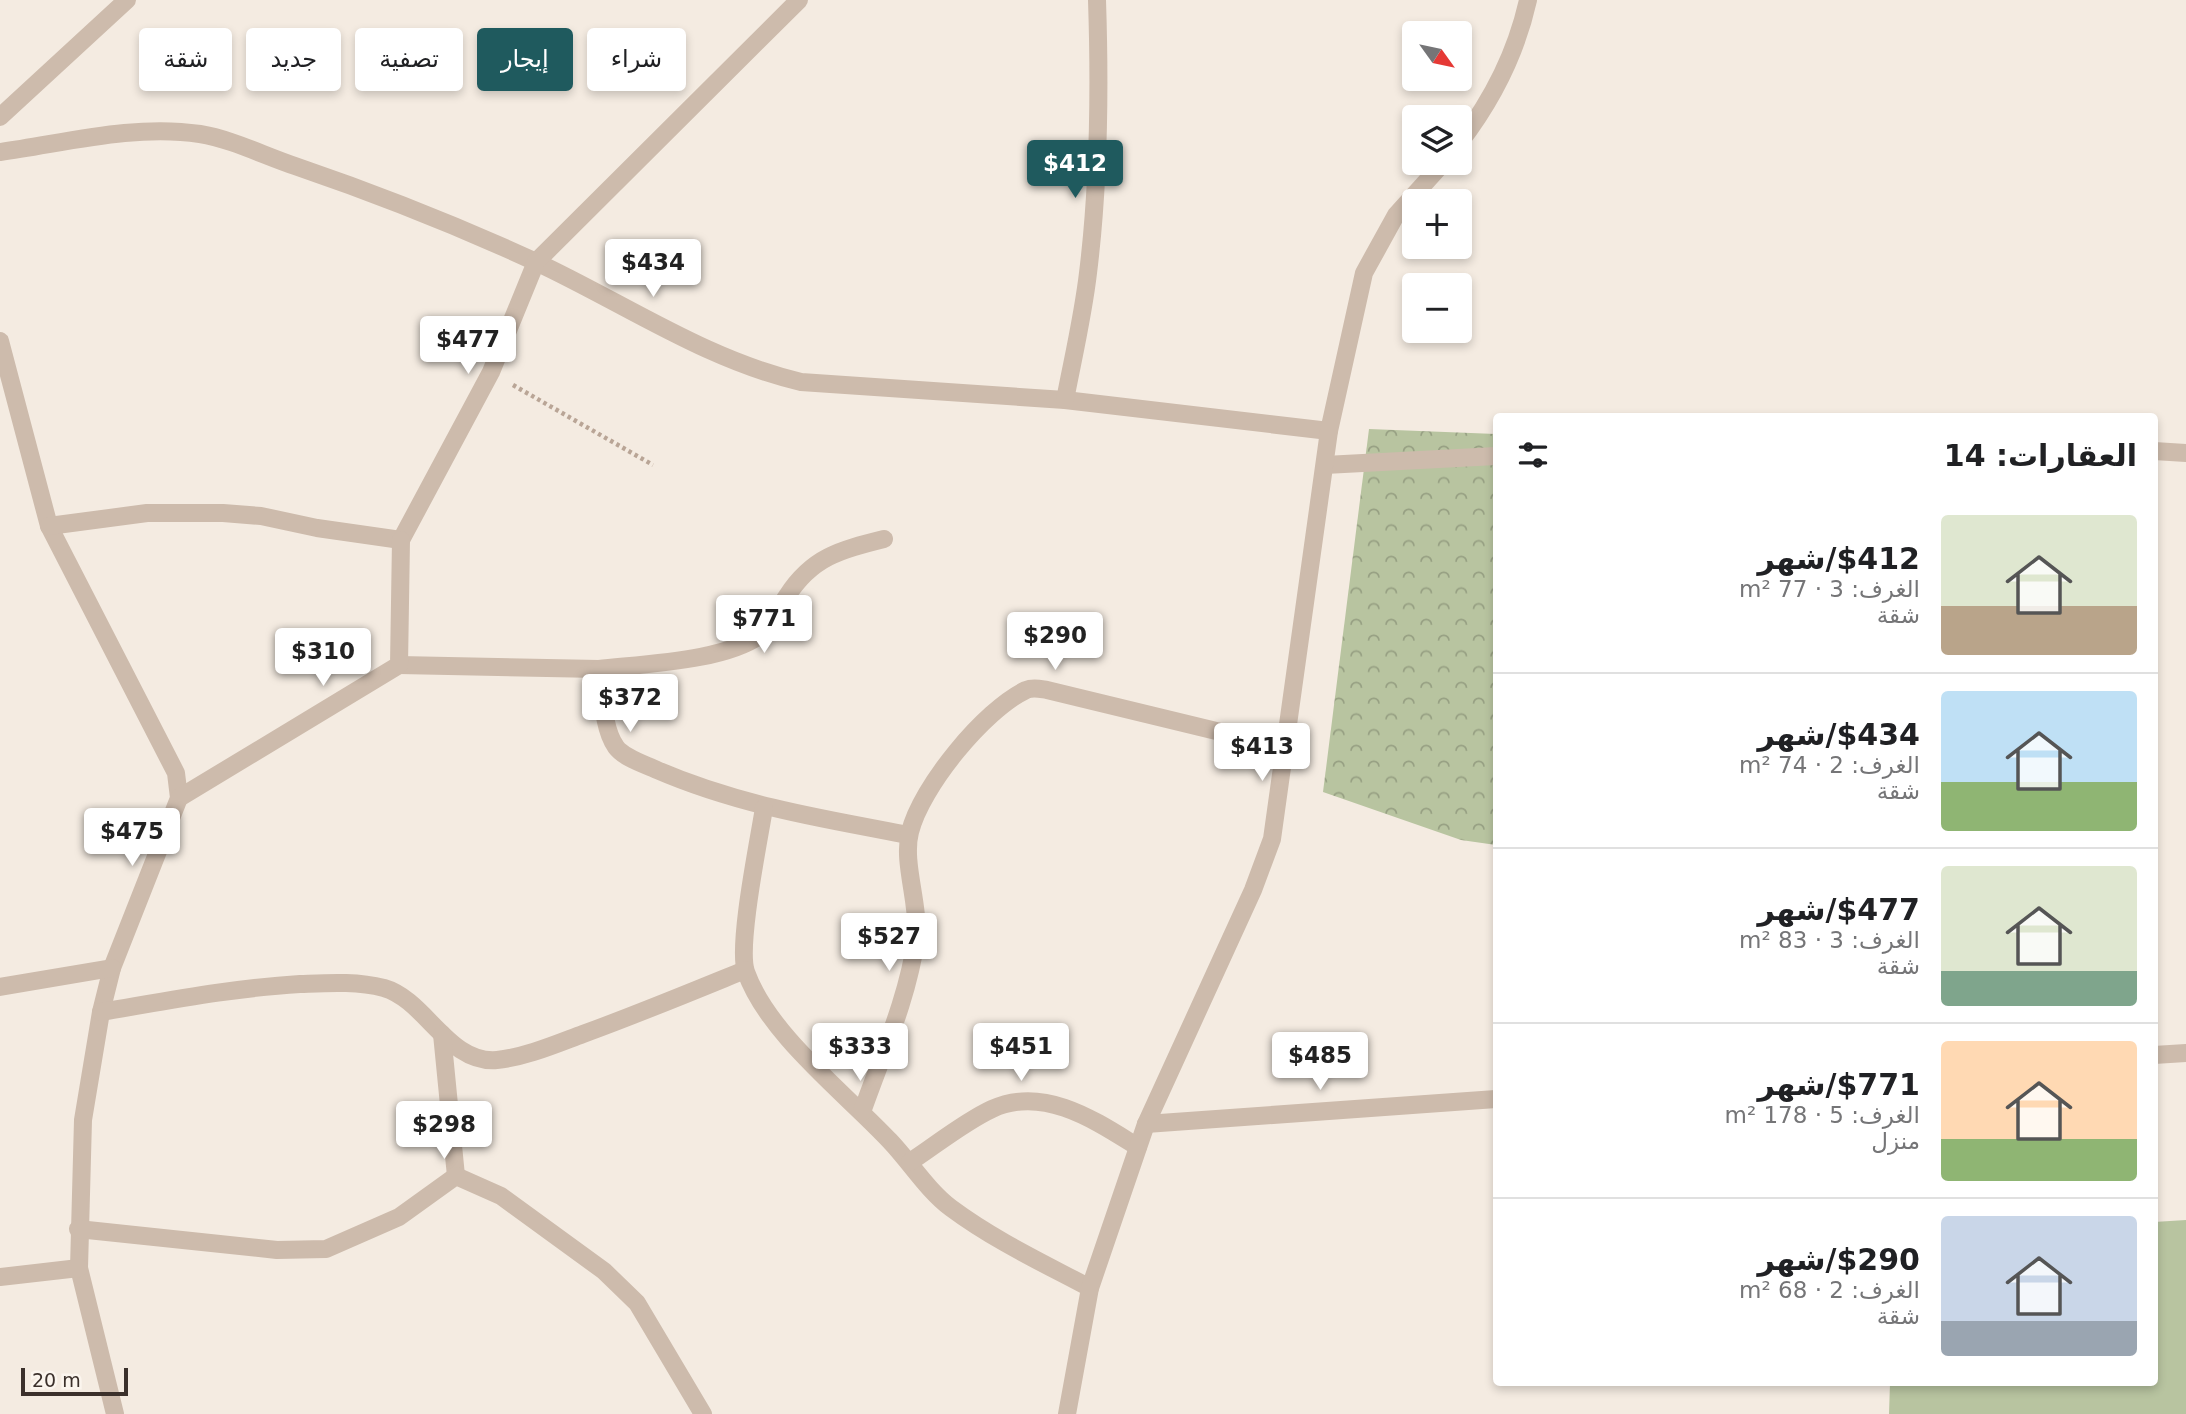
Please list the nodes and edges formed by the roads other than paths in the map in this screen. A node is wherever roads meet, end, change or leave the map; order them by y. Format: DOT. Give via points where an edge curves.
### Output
graph roads {
  1 [pos="127,0"];
  2 [pos="799,0"];
  3 [pos="1097,0"];
  4 [pos="1528,0"];
  5 [pos="0,117"];
  6 [pos="1472,127"];
  7 [pos="0,152"];
  8 [pos="1432,175"];
  9 [pos="536,262"];
  10 [pos="0,341"];
  11 [pos="1065,400"];
  12 [pos="1329,430"];
  13 [pos="2158,451"];
  14 [pos="2186,453"];
  15 [pos="1493,456"];
  16 [pos="1325,464"];
  17 [pos="49,526"];
  18 [pos="884,539"];
  19 [pos="401,540"];
  20 [pos="399,665"];
  21 [pos="599,669"];
  22 [pos="1286,748"];
  23 [pos="179,798"];
  24 [pos="764,808"];
  25 [pos="909,835"];
  26 [pos="113,968"];
  27 [pos="746,970"];
  28 [pos="0,987"];
  29 [pos="101,1012"];
  30 [pos="442,1034"];
  31 [pos="2186,1053"];
  32 [pos="2158,1055"];
  33 [pos="1493,1099"];
  34 [pos="862,1112"];
  35 [pos="1146,1124"];
  36 [pos="1138,1147"];
  37 [pos="910,1162"];
  38 [pos="456,1176"];
  39 [pos="78,1229"];
  40 [pos="79,1268"];
  41 [pos="0,1277"];
  42 [pos="1090,1288"];
  43 [pos="115,1414"];
  44 [pos="703,1414"];
  45 [pos="1067,1414"];
  1 -- 5 [label="street"];
  2 -- 9 [label="street"];
  3 -- 11 [label="street" via="1094,218"];
  4 -- 6 [label="street" via="1503,75"];
  7 -- 9 [label="street" via="160,131 202,135 336,180"];
  8 -- 12 [label="street" via="1396,215 1364,273"];
  9 -- 11 [label="street" via="709,351 760,372 801,382"];
  9 -- 19 [label="street" via="492,372"];
  10 -- 17 [label="street"];
  11 -- 12 [label="street"];
  12 -- 16 [label="street"];
  13 -- 14 [label="street"];
  15 -- 16 [label="street"];
  16 -- 22 [label="street"];
  17 -- 19 [label="street" via="147,513 223,513"];
  17 -- 23 [label="street" via="176,773"];
  18 -- 21 [label="street" via="847,548 807,569 765,631 741,646 695,658"];
  19 -- 20 [label="street"];
  20 -- 21 [label="street"];
  20 -- 23 [label="street"];
  21 -- 24 [label="street" via="608,729 618,750 685,782"];
  22 -- 25 [label="street" via="1030,689 998,709 954,756 916,815"];
  22 -- 35 [label="street" via="1272,839"];
  23 -- 26 [label="street"];
  24 -- 25 [label="street"];
  24 -- 27 [label="street" via="746,935"];
  25 -- 34 [label="street" via="916,938 904,994"];
  26 -- 28 [label="street"];
  26 -- 29 [label="street"];
  27 -- 30 [label="street" via="565,1041 497,1060 482,1059"];
  27 -- 34 [label="street" via="766,1009 790,1041"];
  29 -- 30 [label="street" via="242,988 349,982 403,996"];
  29 -- 39 [label="street" via="83,1120"];
  30 -- 38 [label="street"];
  31 -- 32 [label="street"];
  33 -- 35 [label="street"];
  34 -- 37 [label="street"];
  35 -- 36 [label="street"];
  36 -- 37 [label="street" via="1063,1106 1015,1102 992,1109"];
  36 -- 42 [label="street"];
  37 -- 42 [label="street" via="955,1211"];
  38 -- 39 [label="street" via="399,1217 326,1249 278,1250"];
  38 -- 44 [label="street" via="501,1196 604,1271 637,1303"];
  39 -- 40 [label="street"];
  40 -- 41 [label="street"];
  40 -- 43 [label="street"];
  42 -- 45 [label="street"];
}
